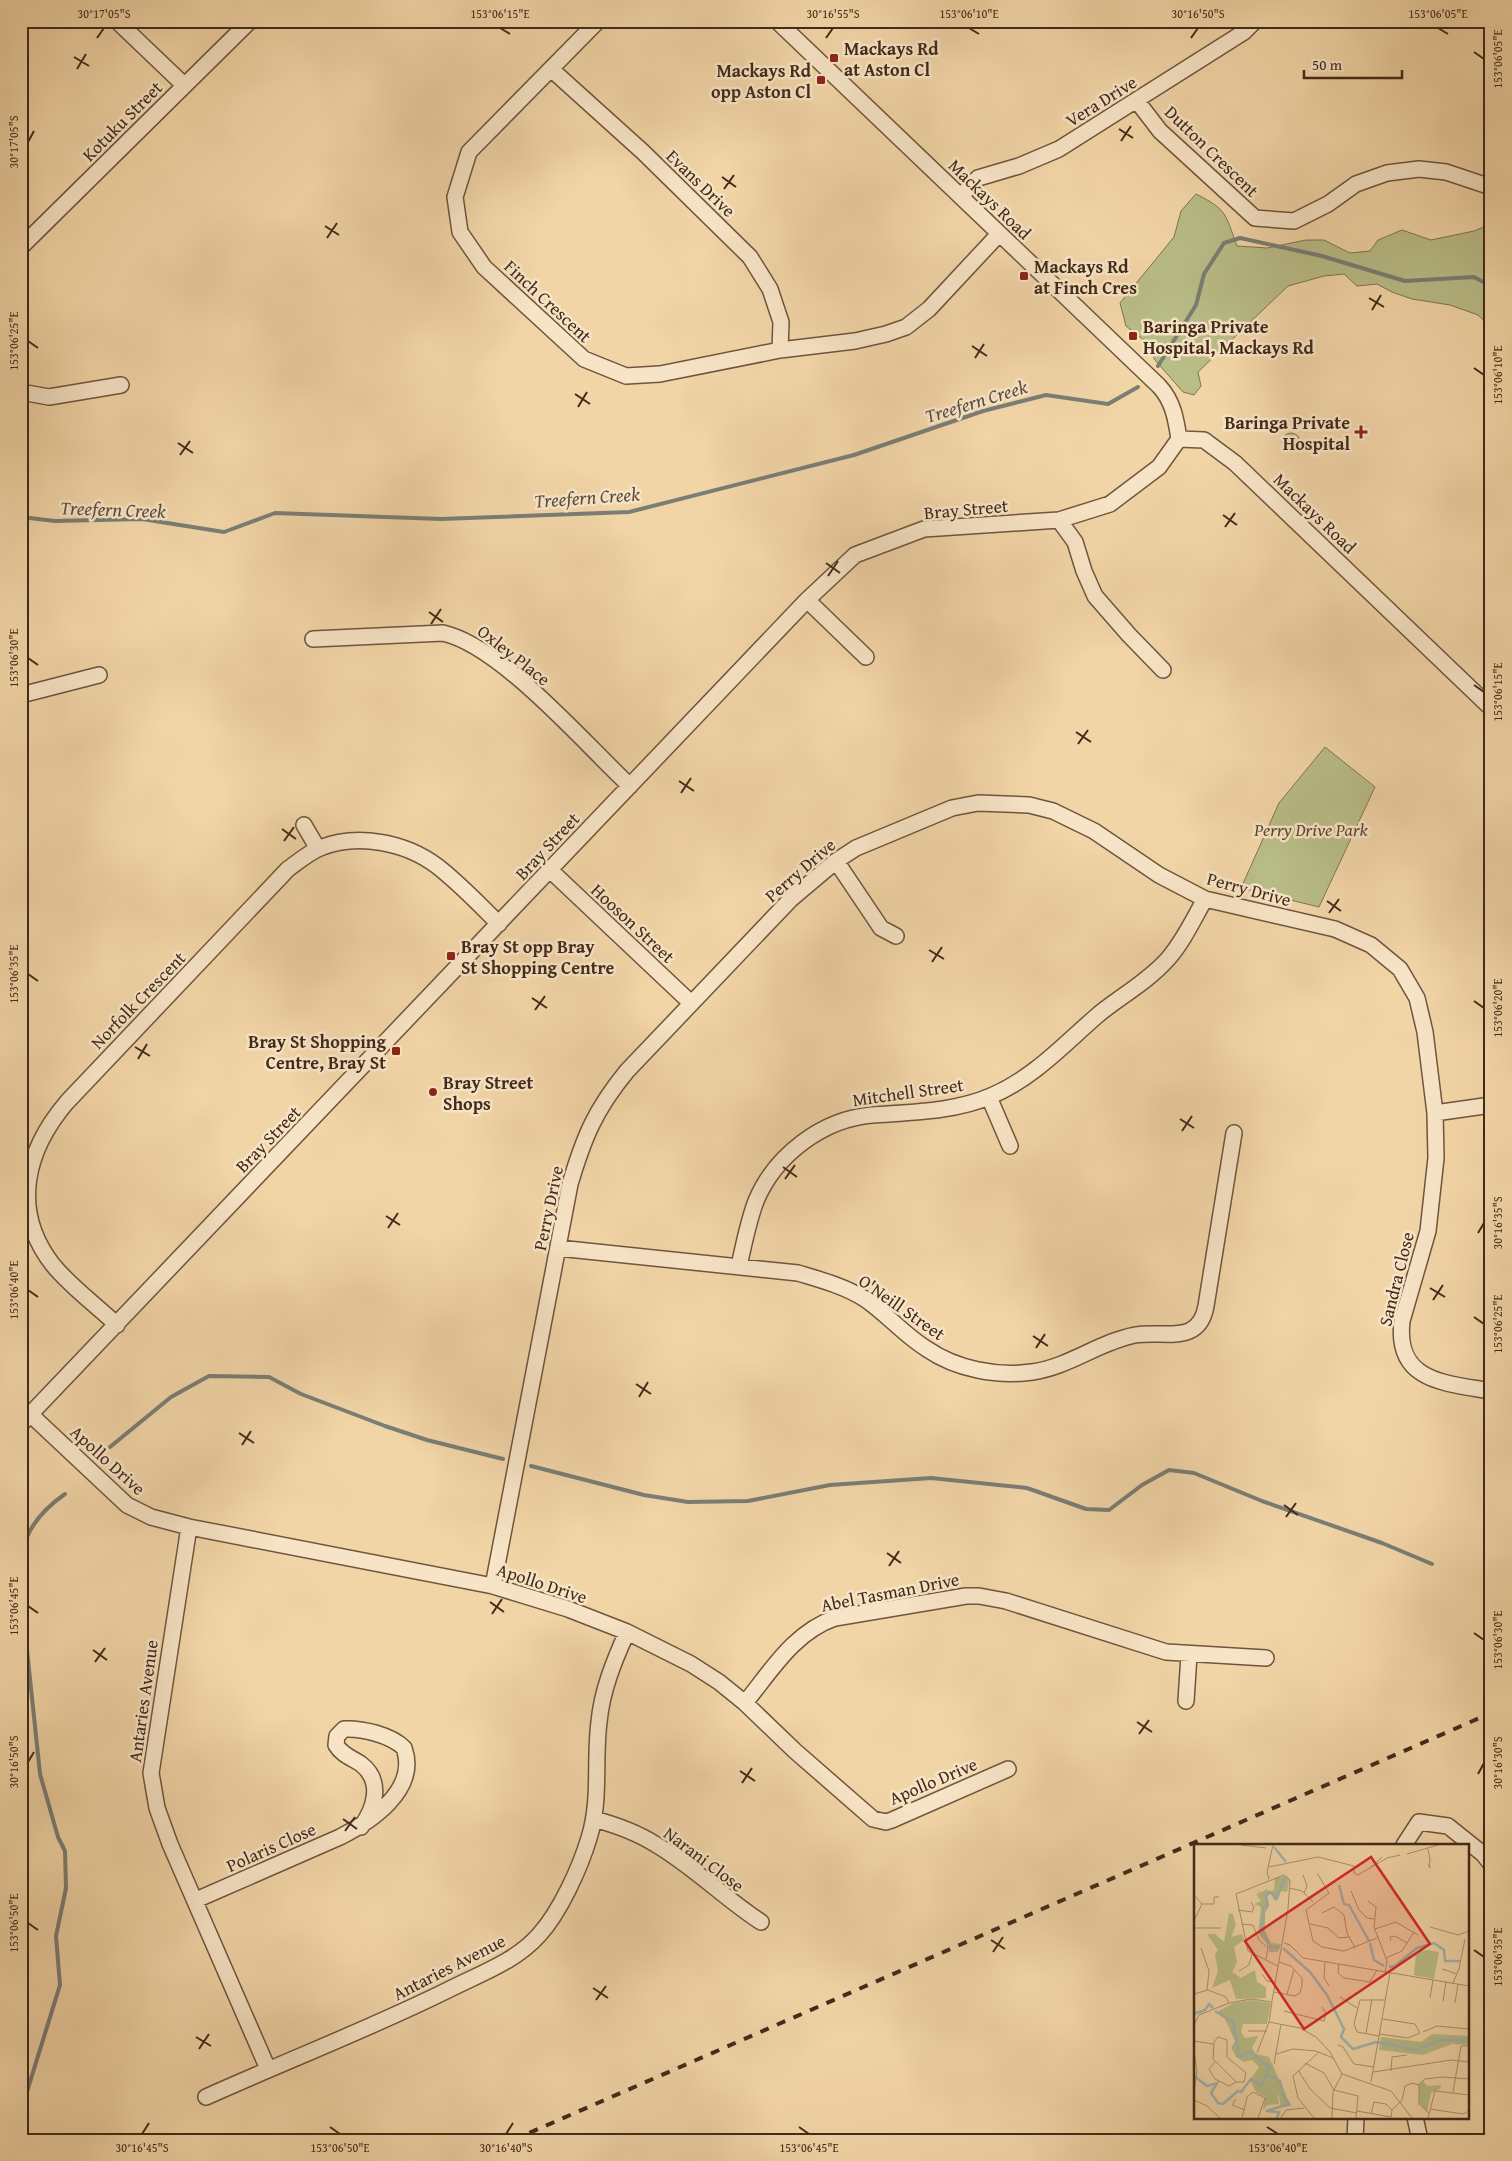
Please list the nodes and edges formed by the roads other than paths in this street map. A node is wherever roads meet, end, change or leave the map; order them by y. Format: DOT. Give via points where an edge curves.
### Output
graph roads {
  1 [pos="117,21"];
  2 [pos="250,21"];
  3 [pos="598,21"];
  4 [pos="1255,21"];
  5 [pos="785,24"];
  6 [pos="551,69"];
  7 [pos="184,86"];
  8 [pos="1137,101"];
  9 [pos="1491,187"];
  10 [pos="960,196"];
  11 [pos="1000,234"];
  12 [pos="21,247"];
  13 [pos="780,350"];
  14 [pos="121,385"];
  15 [pos="21,392"];
  16 [pos="1179,439"];
  17 [pos="1059,520"];
  18 [pos="808,600"];
  19 [pos="313,639"];
  20 [pos="866,658"];
  21 [pos="1163,670"];
  22 [pos="99,676"];
  23 [pos="21,695"];
  24 [pos="1491,708"];
  25 [pos="630,786"];
  26 [pos="304,826"];
  27 [pos="318,848"];
  28 [pos="836,860"];
  29 [pos="550,870"];
  30 [pos="1205,899"];
  31 [pos="499,924"];
  32 [pos="896,936"];
  33 [pos="691,1003"];
  34 [pos="990,1097"];
  35 [pos="1491,1105"];
  36 [pos="1435,1113"];
  37 [pos="1234,1133"];
  38 [pos="1010,1146"];
  39 [pos="24,1205"];
  40 [pos="558,1248"];
  41 [pos="739,1266"];
  42 [pos="117,1325"];
  43 [pos="1491,1391"];
  44 [pos="26,1419"];
  45 [pos="188,1527"];
  46 [pos="493,1586"];
  47 [pos="627,1632"];
  48 [pos="1189,1655"];
  49 [pos="1266,1658"];
  50 [pos="1186,1701"];
  51 [pos="745,1703"];
  52 [pos="1008,1769"];
  53 [pos="594,1819"];
  54 [pos="361,1827"];
  55 [pos="1405,1844"];
  56 [pos="1491,1864"];
  57 [pos="196,1900"];
  58 [pos="761,1922"];
  59 [pos="268,2069"];
  60 [pos="206,2097"];
  61 [pos="1356,2118"];
  62 [pos="1415,2118"];
  63 [pos="1355,2140"];
  64 [pos="1420,2140"];
  1 -- 7 [label="street"];
  2 -- 7 [label="street, Kotuku Street"];
  3 -- 6 [label="street, Finch Crescent"];
  4 -- 8 [label="street, Vera Drive" via="1244,32"];
  5 -- 10 [label="street, Mackays Road"];
  6 -- 13 [label="street, Evans Drive" via="643,152 750,257 770,289 780,322"];
  6 -- 13 [label="street, Finch Crescent" via="469,152 455,197 460,232 484,267 584,359 626,376 660,374"];
  7 -- 12 [label="street, Kotuku Street"];
  8 -- 9 [label="street, Dutton Crescent" via="1160,131 1255,218 1294,221 1328,204 1356,184 1387,173 1418,169 1446,172"];
  8 -- 10 [label="street, Vera Drive" via="1059,149 1019,166 978,178"];
  10 -- 11 [label="street, Mackays Road"];
  11 -- 13 [label="street, Finch Crescent" via="929,309 906,327 855,341"];
  11 -- 16 [label="street, Mackays Road" via="1167,395 1176,416"];
  14 -- 15 [label="street" via="49,397"];
  16 -- 17 [label="street, Bray Street" via="1160,467 1110,504"];
  16 -- 24 [label="street, Mackays Road" via="1204,440 1235,463"];
  17 -- 18 [label="street, Bray Street" via="924,529 855,555"];
  17 -- 21 [label="street" via="1075,542 1095,596"];
  18 -- 20 [label="street"];
  18 -- 25 [label="street, Bray Street"];
  19 -- 25 [label="street, Oxley Place" via="442,633 457,636 484,650 536,695"];
  22 -- 23 [label="street"];
  25 -- 29 [label="street, Bray Street"];
  26 -- 27 [label="street"];
  27 -- 31 [label="street, Norfolk Crescent" via="336,843 374,842 417,853 452,878"];
  27 -- 39 [label="street, Norfolk Crescent" via="288,870 53,1118 33,1155"];
  28 -- 30 [label="street, Perry Drive" via="882,836 952,808 978,803 1029,806 1074,819 1159,875"];
  28 -- 32 [label="street" via="881,928"];
  28 -- 33 [label="street, Perry Drive" via="791,899"];
  29 -- 31 [label="street, Bray Street"];
  29 -- 33 [label="street, Hooson Street"];
  30 -- 34 [label="street, Mitchell Street" via="1181,941 1152,975 1099,1014 1031,1074"];
  30 -- 36 [label="street, Perry Drive" via="1335,929 1370,945 1400,969 1418,998"];
  31 -- 42 [label="street, Bray Street"];
  33 -- 40 [label="street, Perry Drive" via="627,1071 606,1096 590,1123 570,1184"];
  34 -- 38 [label="street"];
  34 -- 41 [label="street, Mitchell Street" via="940,1110 848,1120 825,1128 805,1141 785,1158 757,1199 748,1222"];
  35 -- 36 [label="street"];
  36 -- 43 [label="street, Sandra Close" via="1433,1196 1426,1240 1402,1321 1402,1350 1408,1362 1430,1379"];
  37 -- 41 [label="street, O'Neill Street" via="1204,1316 1201,1324 1188,1333 1134,1336 1102,1346 1051,1369 1010,1374 986,1371 964,1367 926,1349 865,1300 846,1290 798,1274"];
  39 -- 42 [label="street, Norfolk Crescent" via="40,1244 53,1264"];
  40 -- 41 [label="street, O'Neill Street"];
  40 -- 46 [label="street, Perry Drive"];
  42 -- 44 [label="street, Bray Street"];
  44 -- 45 [label="street, Apollo Drive" via="127,1505 151,1517"];
  45 -- 46 [label="street, Apollo Drive"];
  45 -- 57 [label="street, Antaries Avenue" via="151,1773 157,1808"];
  46 -- 47 [label="street, Apollo Drive" via="568,1609"];
  47 -- 51 [label="street, Apollo Drive" via="691,1664"];
  47 -- 53 [label="street, Antaries Avenue" via="601,1704"];
  48 -- 49 [label="street, Abel Tasman Drive"];
  48 -- 50 [label="street"];
  48 -- 51 [label="street, Abel Tasman Drive" via="1140,1646 1006,1601 966,1596 835,1618 816,1626 796,1641"];
  51 -- 52 [label="street, Apollo Drive" via="794,1752 867,1814 880,1821 892,1820"];
  53 -- 58 [label="street, Narani Close" via="619,1826 655,1844 695,1872 734,1906"];
  53 -- 59 [label="street, Antaries Avenue" via="581,1860 560,1903 540,1935 526,1948 408,2010"];
  54 -- 54 [label="street, Polaris Close" via="371,1811 374,1784 366,1769 336,1745 337,1736 344,1729 394,1740 406,1754 406,1770 396,1792 382,1812"];
  54 -- 57 [label="street, Polaris Close"];
  55 -- 56 [label="street" via="1419,1822 1448,1826"];
  57 -- 59 [label="street, Antaries Avenue"];
  59 -- 60 [label="street, Antaries Avenue"];
  61 -- 63 [label="street"];
  62 -- 64 [label="street"];
}
